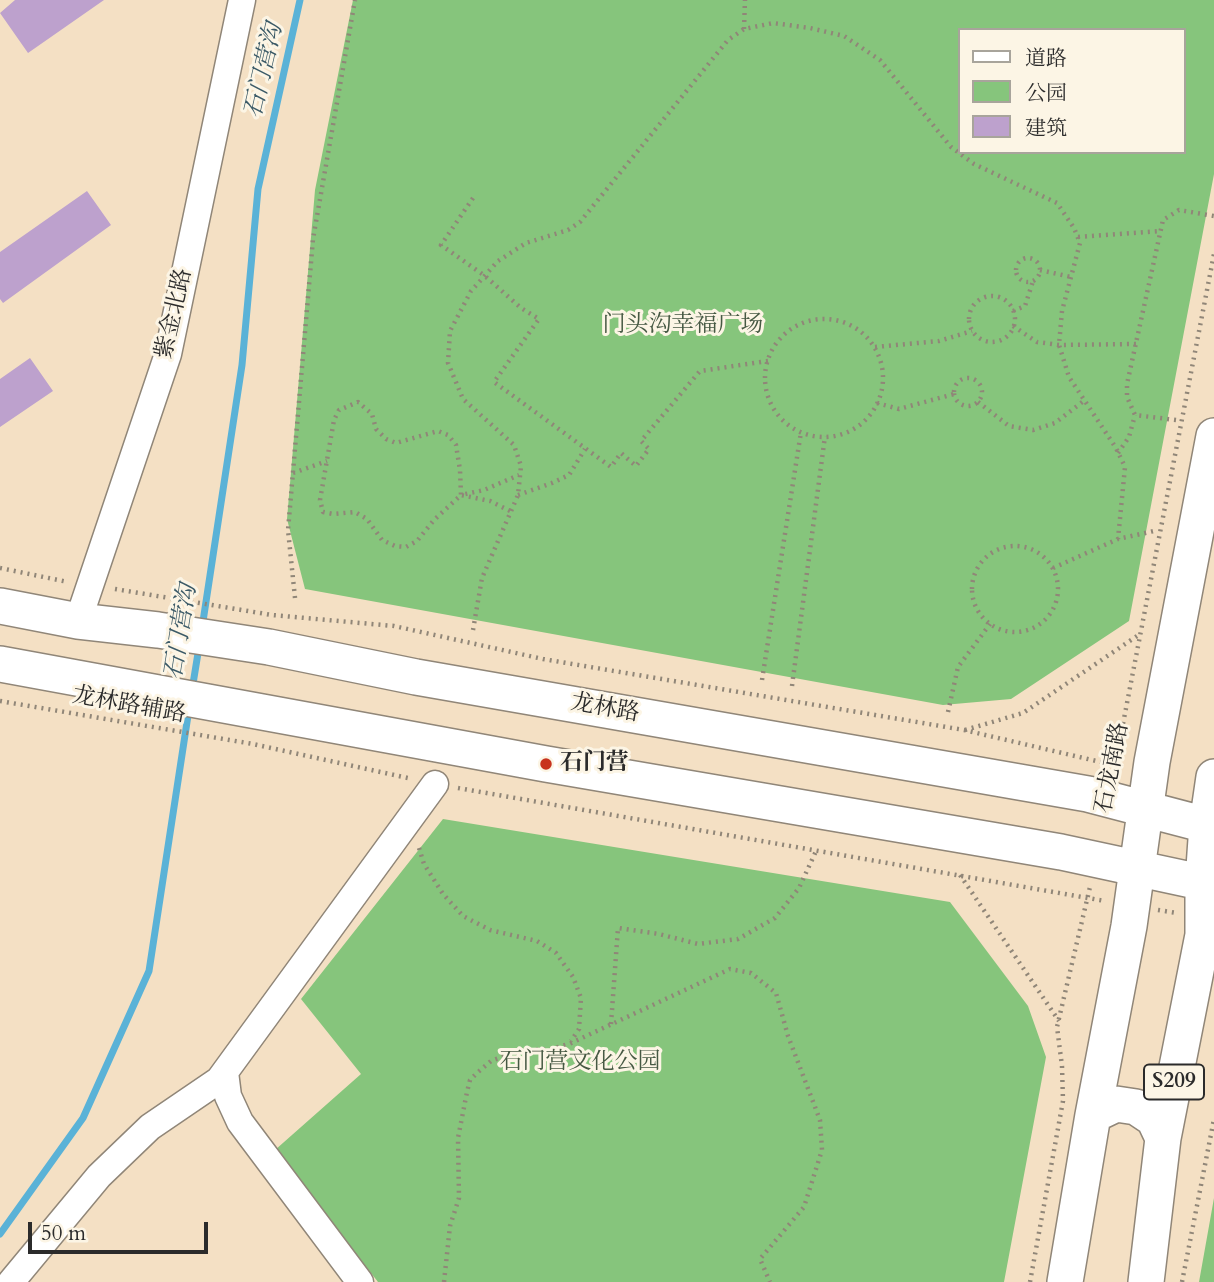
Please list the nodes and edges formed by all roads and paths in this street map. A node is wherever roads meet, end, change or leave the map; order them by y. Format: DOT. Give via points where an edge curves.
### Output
graph roads {
  1 [pos="242,0"];
  2 [pos="355,0"];
  3 [pos="745,0"];
  4 [pos="744,29"];
  5 [pos="958,152"];
  6 [pos="960,154"];
  7 [pos="473,198"];
  8 [pos="1214,216"];
  9 [pos="1161,231"];
  10 [pos="1077,237"];
  11 [pos="1214,254"];
  12 [pos="1040,270"];
  13 [pos="485,276"];
  14 [pos="1071,277"];
  15 [pos="1034,280"];
  16 [pos="1013,312"];
  17 [pos="1013,326"];
  18 [pos="972,331"];
  19 [pos="1136,344"];
  20 [pos="1059,345"];
  21 [pos="875,347"];
  22 [pos="768,361"];
  23 [pos="954,394"];
  24 [pos="1085,400"];
  25 [pos="978,402"];
  26 [pos="877,403"];
  27 [pos="1135,415"];
  28 [pos="1176,420"];
  29 [pos="801,432"];
  30 [pos="825,436"];
  31 [pos="1214,436"];
  32 [pos="586,449"];
  33 [pos="1118,453"];
  34 [pos="327,461"];
  35 [pos="293,473"];
  36 [pos="520,475"];
  37 [pos="461,495"];
  38 [pos="518,495"];
  39 [pos="510,512"];
  40 [pos="1154,531"];
  41 [pos="1118,539"];
  42 [pos="1053,568"];
  43 [pos="162,596"];
  44 [pos="295,598"];
  45 [pos="0,606"];
  46 [pos="78,621"];
  47 [pos="990,624"];
  48 [pos="473,630"];
  49 [pos="270,631"];
  50 [pos="1140,633"];
  51 [pos="0,664"];
  52 [pos="762,680"];
  53 [pos="792,686"];
  54 [pos="0,701"];
  55 [pos="948,712"];
  56 [pos="964,730"];
  57 [pos="1214,776"];
  58 [pos="1111,781"];
  59 [pos="435,784"];
  60 [pos="1149,791"];
  61 [pos="420,806"];
  62 [pos="1211,826"];
  63 [pos="817,849"];
  64 [pos="1096,859"];
  65 [pos="1136,867"];
  66 [pos="959,874"];
  67 [pos="1209,883"];
  68 [pos="1088,897"];
  69 [pos="1131,906"];
  70 [pos="1059,1022"];
  71 [pos="611,1025"];
  72 [pos="569,1044"];
  73 [pos="225,1072"];
  74 [pos="1093,1115"];
  75 [pos="1214,1119"];
  76 [pos="1163,1138"];
  77 [pos="11,1282"];
  78 [pos="360,1282"];
  79 [pos="444,1282"];
  80 [pos="770,1282"];
  81 [pos="1030,1282"];
  82 [pos="1065,1282"];
  83 [pos="1146,1282"];
  84 [pos="1182,1282"];
  1 -- 46 [label="street, 紫金北路" via="168,354"];
  2 -- 35 [label="path" via="317,206"];
  3 -- 4 [label="path"];
  4 -- 5 [label="path" via="773,23 845,36 880,60"];
  4 -- 13 [label="path" via="727,40 580,222 526,243 498,261"];
  6 -- 10 [label="path" via="1057,203"];
  7 -- 13 [label="path" via="440,245"];
  8 -- 9 [label="path" via="1179,210 1163,220"];
  9 -- 10 [label="path"];
  9 -- 19 [label="path"];
  10 -- 14 [label="path" via="1080,243"];
  11 -- 50 [label="path, 石龙南路"];
  12 -- 14 [label="path"];
  12 -- 15 [label="path"];
  12 -- 15 [label="path" via="1031,258 1017,263 1019,278"];
  13 -- 32 [label="path" via="539,319 494,382"];
  13 -- 36 [label="path" via="471,290 450,331 448,363 463,399 514,445"];
  14 -- 20 [label="path"];
  15 -- 16 [label="path" via="1025,306"];
  16 -- 17 [label="path"];
  16 -- 18 [label="path" via="1004,300 982,299 969,316"];
  17 -- 18 [label="path" via="998,341 983,341"];
  17 -- 20 [label="path" via="1037,342"];
  18 -- 21 [label="path" via="939,341"];
  19 -- 20 [label="path"];
  19 -- 27 [label="path" via="1127,384"];
  20 -- 24 [label="path" via="1069,377"];
  21 -- 22 [label="path" via="846,323 817,320 790,330"];
  21 -- 26 [label="path" via="883,384"];
  22 -- 29 [label="path" via="765,381 769,400 779,417"];
  22 -- 32 [label="path" via="701,371 640,441 649,449 636,466 621,453 611,467"];
  23 -- 25 [label="path" via="961,404"];
  23 -- 25 [label="path" via="959,381 968,377 980,384"];
  23 -- 26 [label="path" via="899,408"];
  24 -- 25 [label="path" via="1055,423 1033,430 1009,426"];
  24 -- 33 [label="path"];
  26 -- 30 [label="path" via="867,419 851,431"];
  27 -- 28 [label="path"];
  27 -- 33 [label="path"];
  29 -- 30 [label="path"];
  29 -- 52 [label="path"];
  30 -- 53 [label="path"];
  31 -- 60 [label="main road, 石龙南路"];
  32 -- 38 [label="path" via="569,475"];
  33 -- 41 [label="path" via="1125,467"];
  34 -- 35 [label="path"];
  34 -- 37 [label="path" via="320,500 323,512 355,512 368,519 382,540 395,546 417,541"];
  34 -- 37 [label="path" via="339,410 358,402 372,414 376,429 396,443 438,431 448,435 456,445"];
  35 -- 44 [label="path" via="288,530"];
  36 -- 37 [label="path"];
  36 -- 38 [label="path"];
  37 -- 39 [label="path" via="491,501"];
  38 -- 39 [label="path"];
  39 -- 48 [label="path" via="482,579"];
  40 -- 41 [label="path"];
  41 -- 42 [label="path"];
  42 -- 47 [label="path" via="1057,595 1045,619 1020,632"];
  42 -- 47 [label="path" via="1031,548 1002,547 989,554 976,571 971,593"];
  43 -- 49 [label="path, 龙林路"];
  45 -- 46 [label="main road, 龙林路"];
  46 -- 49 [label="main road, 龙林路" via="158,630"];
  47 -- 55 [label="path" via="958,667"];
  49 -- 56 [label="path, 龙林路" via="394,626 543,659"];
  49 -- 58 [label="main road, 龙林路" via="416,677 928,765"];
  50 -- 56 [label="path" via="1023,713"];
  50 -- 58 [label="path, 石龙南路"];
  51 -- 64 [label="main road"];
  54 -- 59 [label="path, 龙林路辅路" via="253,744"];
  56 -- 58 [label="path, 龙林路"];
  57 -- 62 [label="main road"];
  58 -- 60 [label="main road, 龙林路"];
  58 -- 60 [label="path, 龙林路"];
  59 -- 61 [label="street"];
  59 -- 63 [label="path"];
  60 -- 62 [label="main road, 龙林路"];
  60 -- 65 [label="main road, 石龙南路"];
  61 -- 72 [label="path" via="416,838 424,864 443,894 463,916 490,930 537,940 556,953 573,977 581,1008 579,1029"];
  61 -- 73 [label="street"];
  62 -- 67 [label="main road, S209"];
  63 -- 66 [label="path"];
  63 -- 71 [label="path" via="799,888 775,918 738,939 698,944 618,928"];
  64 -- 65 [label="main road"];
  64 -- 68 [label="path"];
  65 -- 67 [label="main road"];
  65 -- 69 [label="main road, 石龙南路"];
  66 -- 68 [label="path"];
  66 -- 70 [label="path"];
  67 -- 76 [label="main road, S209"];
  68 -- 69 [label="path"];
  68 -- 70 [label="path"];
  69 -- 74 [label="main road, 石龙南路"];
  70 -- 81 [label="path" via="1063,1101"];
  71 -- 72 [label="path"];
  71 -- 80 [label="path" via="730,968 751,973 776,993 820,1120 822,1150 804,1207 761,1259"];
  72 -- 79 [label="path" via="491,1061 470,1080 458,1138 459,1198 450,1226"];
  73 -- 77 [label="street" via="150,1127 99,1176"];
  73 -- 78 [label="street" via="228,1096 240,1122"];
  74 -- 76 [label="main road" via="1116,1104 1136,1107 1153,1119"];
  74 -- 82 [label="main road, 石龙南路"];
  75 -- 84 [label="path"];
  76 -- 83 [label="main road, S209"];
}
